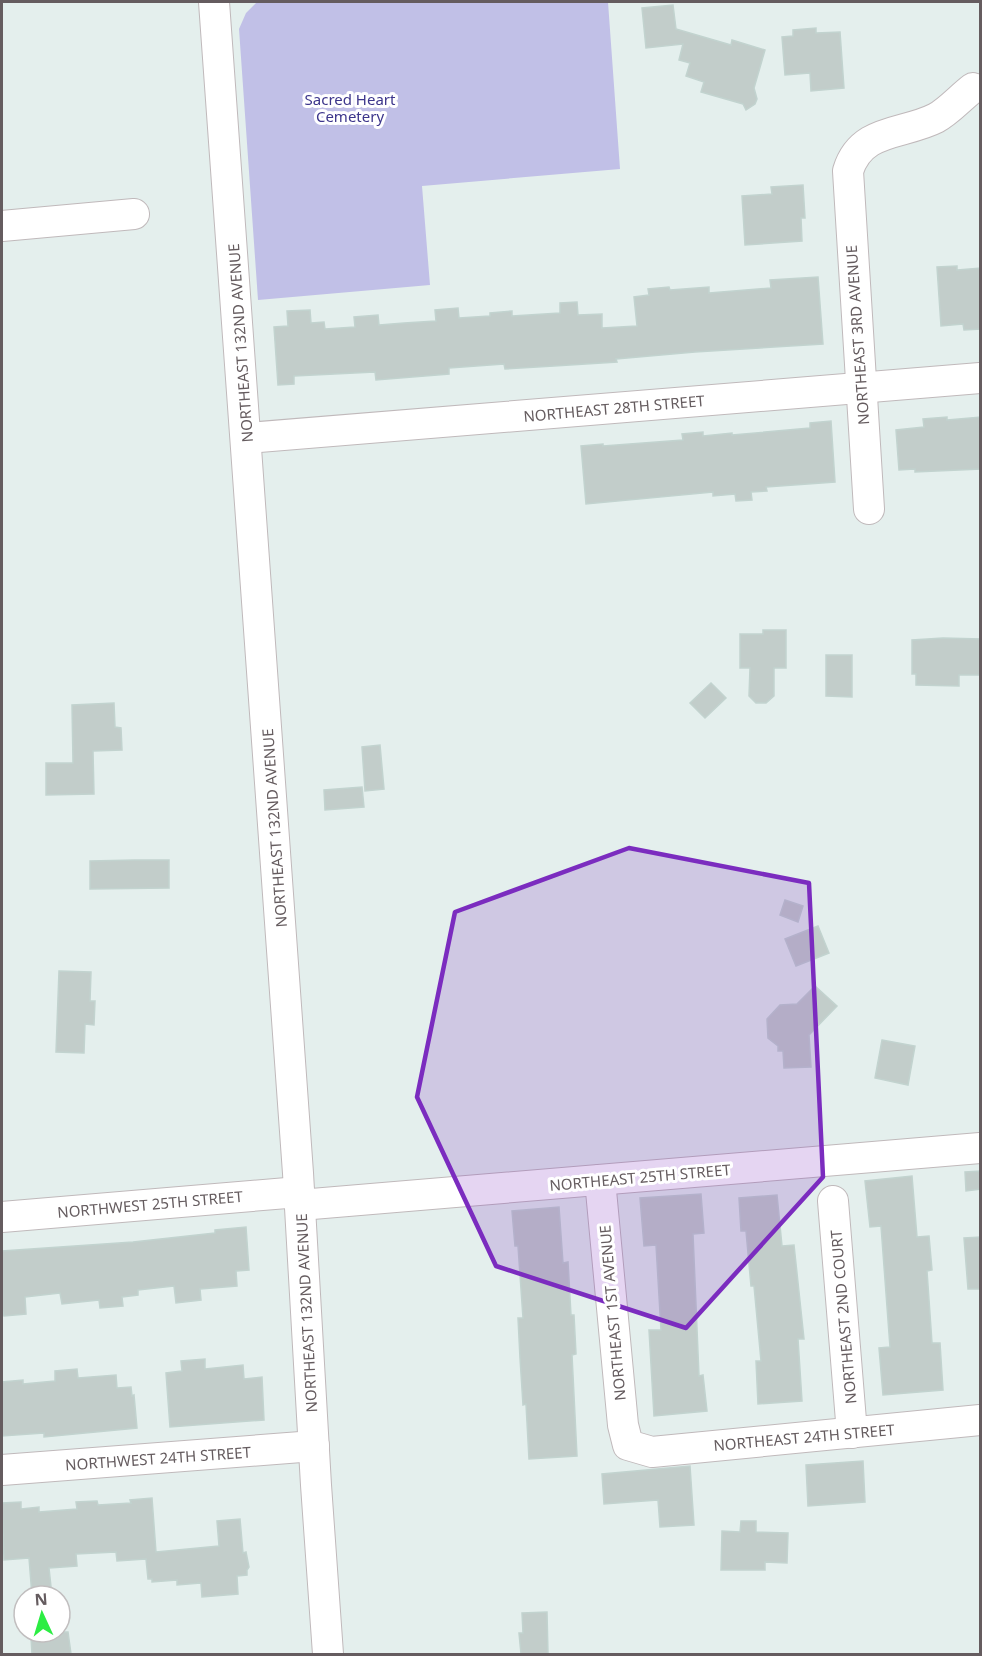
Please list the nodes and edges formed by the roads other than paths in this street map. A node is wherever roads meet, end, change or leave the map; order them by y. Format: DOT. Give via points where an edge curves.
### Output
graph roads {
  1 [pos="214,2"];
  2 [pos="973,88"];
  3 [pos="134,214"];
  4 [pos="2,226"];
  5 [pos="981,378"];
  6 [pos="860,388"];
  7 [pos="247,438"];
  8 [pos="869,509"];
  9 [pos="981,1148"];
  10 [pos="600,1180"];
  11 [pos="300,1198"];
  12 [pos="833,1201"];
  13 [pos="2,1217"];
  14 [pos="981,1420"];
  15 [pos="852,1433"];
  16 [pos="628,1445"];
  17 [pos="314,1446"];
  18 [pos="2,1470"];
  19 [pos="328,1654"];
  1 -- 7 [label="street, NORTHEAST 132ND AVENUE"];
  2 -- 6 [label="street, NORTHEAST 3RD AVENUE" via="937,118 871,140 851,162 847,181"];
  3 -- 4 [label="street"];
  5 -- 6 [label="street, NORTHEAST 28TH STREET"];
  6 -- 7 [label="street, NORTHEAST 28TH STREET"];
  6 -- 8 [label="street, NORTHEAST 3RD AVENUE"];
  7 -- 11 [label="street, NORTHEAST 132ND AVENUE"];
  9 -- 10 [label="street, NORTHEAST 25TH STREET"];
  10 -- 11 [label="street, NORTHEAST 25TH STREET"];
  10 -- 16 [label="street, NORTHEAST 1ST AVENUE"];
  11 -- 13 [label="street, NORTHWEST 25TH STREET"];
  11 -- 17 [label="street, NORTHEAST 132ND AVENUE"];
  12 -- 15 [label="street, NORTHEAST 2ND COURT"];
  14 -- 15 [label="street, NORTHEAST 24TH STREET"];
  15 -- 16 [label="street, NORTHEAST 24TH STREET" via="652,1452"];
  17 -- 18 [label="street, NORTHWEST 24TH STREET"];
  17 -- 19 [label="street, NORTHEAST 132ND AVENUE"];
}
